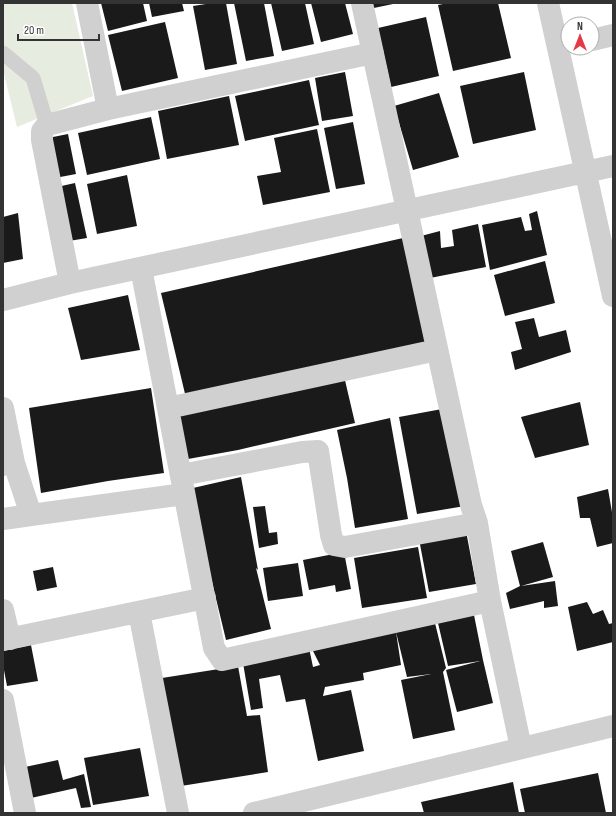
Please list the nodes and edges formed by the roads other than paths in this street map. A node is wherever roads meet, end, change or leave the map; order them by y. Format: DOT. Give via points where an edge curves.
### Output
graph roads {
  1 [pos="87,3"];
  2 [pos="362,3"];
  3 [pos="548,3"];
  4 [pos="613,35"];
  5 [pos="560,38"];
  6 [pos="600,38"];
  7 [pos="3,53"];
  8 [pos="373,53"];
  9 [pos="565,56"];
  10 [pos="108,109"];
  11 [pos="47,125"];
  12 [pos="613,166"];
  13 [pos="585,172"];
  14 [pos="407,210"];
  15 [pos="141,268"];
  16 [pos="70,283"];
  17 [pos="613,296"];
  18 [pos="3,300"];
  19 [pos="437,350"];
  20 [pos="3,408"];
  21 [pos="168,408"];
  22 [pos="9,464"];
  23 [pos="182,485"];
  24 [pos="31,515"];
  25 [pos="3,519"];
  26 [pos="477,523"];
  27 [pos="204,598"];
  28 [pos="490,601"];
  29 [pos="3,610"];
  30 [pos="139,612"];
  31 [pos="7,640"];
  32 [pos="4,711"];
  33 [pos="613,726"];
  34 [pos="521,748"];
  35 [pos="25,813"];
  36 [pos="178,813"];
  37 [pos="254,813"];
  1 -- 10 [label="street"];
  2 -- 8 [label="street"];
  3 -- 5 [label="street"];
  4 -- 6 [label="street"];
  7 -- 11 [label="lane" via="33,78"];
  8 -- 10 [label="street"];
  8 -- 14 [label="street"];
  9 -- 13 [label="street"];
  10 -- 11 [label="street"];
  11 -- 16 [label="street" via="42,131 42,140"];
  12 -- 13 [label="street"];
  13 -- 14 [label="street"];
  13 -- 17 [label="street"];
  14 -- 15 [label="street"];
  14 -- 19 [label="street"];
  15 -- 16 [label="street"];
  15 -- 21 [label="street"];
  16 -- 18 [label="street"];
  19 -- 21 [label="street"];
  19 -- 26 [label="street"];
  20 -- 22 [label="street"];
  21 -- 23 [label="street"];
  22 -- 24 [label="street"];
  23 -- 24 [label="street"];
  23 -- 26 [label="street" via="302,452 318,451 330,535 334,545 346,547"];
  23 -- 27 [label="street"];
  24 -- 25 [label="street"];
  26 -- 28 [label="street"];
  27 -- 28 [label="street" via="214,648 222,660"];
  27 -- 30 [label="street"];
  28 -- 34 [label="street"];
  29 -- 31 [label="street"];
  30 -- 31 [label="street"];
  30 -- 36 [label="street"];
  32 -- 35 [label="street"];
  33 -- 34 [label="street"];
  34 -- 37 [label="street"];
}
